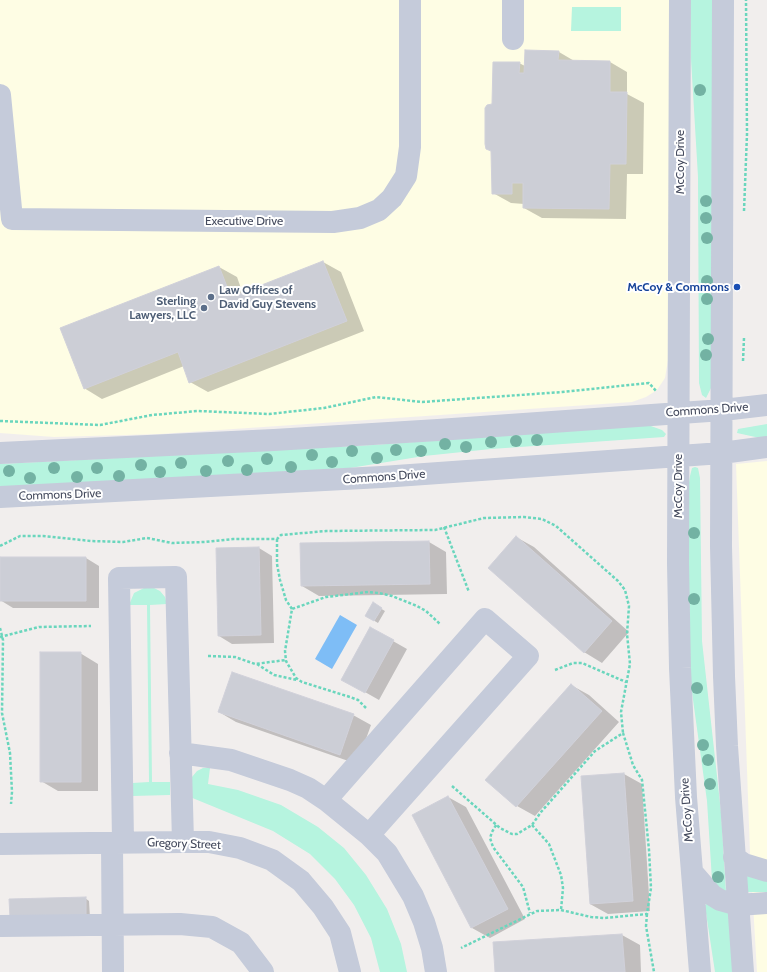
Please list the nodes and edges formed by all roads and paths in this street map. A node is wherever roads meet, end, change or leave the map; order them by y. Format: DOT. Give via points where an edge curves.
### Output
graph roads {
  1 [pos="410,0"];
  2 [pos="513,0"];
  3 [pos="680,0"];
  4 [pos="723,0"];
  5 [pos="746,0"];
  6 [pos="513,39"];
  7 [pos="0,95"];
  8 [pos="744,212"];
  9 [pos="744,336"];
  10 [pos="743,368"];
  11 [pos="657,392"];
  12 [pos="767,405"];
  13 [pos="723,410"];
  14 [pos="679,412"];
  15 [pos="0,421"];
  16 [pos="767,447"];
  17 [pos="0,453"];
  18 [pos="722,453"];
  19 [pos="678,456"];
  20 [pos="0,497"];
  21 [pos="444,527"];
  22 [pos="277,539"];
  23 [pos="0,546"];
  24 [pos="469,592"];
  25 [pos="292,609"];
  26 [pos="440,624"];
  27 [pos="91,626"];
  28 [pos="0,628"];
  29 [pos="1,636"];
  30 [pos="208,656"];
  31 [pos="286,660"];
  32 [pos="257,664"];
  33 [pos="555,670"];
  34 [pos="298,680"];
  35 [pos="626,682"];
  36 [pos="366,708"];
  37 [pos="623,733"];
  38 [pos="180,753"];
  39 [pos="452,786"];
  40 [pos="326,800"];
  41 [pos="10,804"];
  42 [pos="496,825"];
  43 [pos="532,825"];
  44 [pos="369,835"];
  45 [pos="117,842"];
  46 [pos="182,842"];
  47 [pos="0,844"];
  48 [pos="734,857"];
  49 [pos="767,871"];
  50 [pos="692,872"];
  51 [pos="767,903"];
  52 [pos="738,905"];
  53 [pos="562,910"];
  54 [pos="530,913"];
  55 [pos="647,914"];
  56 [pos="112,925"];
  57 [pos="0,926"];
  58 [pos="462,948"];
  59 [pos="113,972"];
  60 [pos="263,972"];
  61 [pos="350,972"];
  62 [pos="436,972"];
  63 [pos="654,972"];
  64 [pos="700,972"];
  65 [pos="743,972"];
  1 -- 7 [label="street, Executive Drive" via="410,147 406,176 392,198 379,210 360,218 332,222 12,219"];
  2 -- 6 [label="street"];
  3 -- 14 [label="street, McCoy Drive"];
  4 -- 13 [label="street"];
  5 -- 8 [label="path" via="747,134"];
  9 -- 10 [label="path"];
  11 -- 15 [label="path" via="649,384 422,402 376,397 316,409 269,414 198,411 152,415 100,425"];
  12 -- 13 [label="street, Commons Drive"];
  13 -- 14 [label="street, Commons Drive"];
  13 -- 18 [label="street"];
  14 -- 17 [label="street, Commons Drive" via="274,440"];
  14 -- 19 [label="street, McCoy Drive"];
  16 -- 18 [label="street, Commons Drive"];
  18 -- 19 [label="street, Commons Drive"];
  18 -- 48 [label="street" via="724,676"];
  19 -- 20 [label="street, Commons Drive" via="286,483"];
  19 -- 50 [label="street, McCoy Drive" via="680,668"];
  21 -- 22 [label="path" via="435,530 326,531 281,535"];
  21 -- 24 [label="path"];
  21 -- 35 [label="path" via="484,518 524,517 542,519 556,526 625,590 629,606 627,634 630,664"];
  22 -- 23 [label="path" via="233,538 172,543 147,538 123,542 20,536"];
  22 -- 25 [label="path" via="280,580 286,600"];
  25 -- 26 [label="path" via="326,597 379,593 418,606"];
  25 -- 31 [label="path" via="285,651"];
  27 -- 29 [label="path" via="39,627"];
  28 -- 29 [label="path"];
  29 -- 41 [label="path" via="2,713 10,753"];
  30 -- 32 [label="path" via="235,657"];
  31 -- 32 [label="path"];
  31 -- 34 [label="path" via="290,671"];
  32 -- 34 [label="path" via="274,675"];
  33 -- 35 [label="path" via="573,663 582,663"];
  34 -- 36 [label="path" via="358,700"];
  35 -- 37 [label="path" via="621,712"];
  37 -- 43 [label="path" via="596,751"];
  37 -- 55 [label="path" via="633,765 642,780 645,801 651,888"];
  38 -- 40 [label="street" via="231,760 253,767 308,788"];
  38 -- 45 [label="street" via="176,577 119,578"];
  38 -- 46 [label="street"];
  39 -- 42 [label="path"];
  40 -- 44 [label="street"];
  40 -- 44 [label="street" via="485,619 528,656"];
  42 -- 43 [label="path" via="517,834"];
  42 -- 54 [label="path" via="490,838 493,847 524,887"];
  43 -- 53 [label="path" via="549,844 562,875"];
  44 -- 62 [label="street" via="386,853 413,896 432,948"];
  45 -- 46 [label="street, Gregory Street"];
  45 -- 47 [label="street, Gregory Street"];
  45 -- 56 [label="street"];
  46 -- 61 [label="street, Gregory Street" via="209,842 240,848 272,860 301,881 340,933"];
  48 -- 49 [label="street" via="744,864"];
  48 -- 52 [label="street"];
  50 -- 52 [label="street" via="712,895"];
  50 -- 64 [label="street, McCoy Drive"];
  51 -- 52 [label="street"];
  52 -- 65 [label="street"];
  53 -- 54 [label="path"];
  53 -- 55 [label="path" via="591,917"];
  54 -- 58 [label="path"];
  55 -- 63 [label="path" via="646,926"];
  56 -- 57 [label="street"];
  56 -- 59 [label="street"];
  56 -- 60 [label="street" via="180,924 212,927 241,943"];
}
